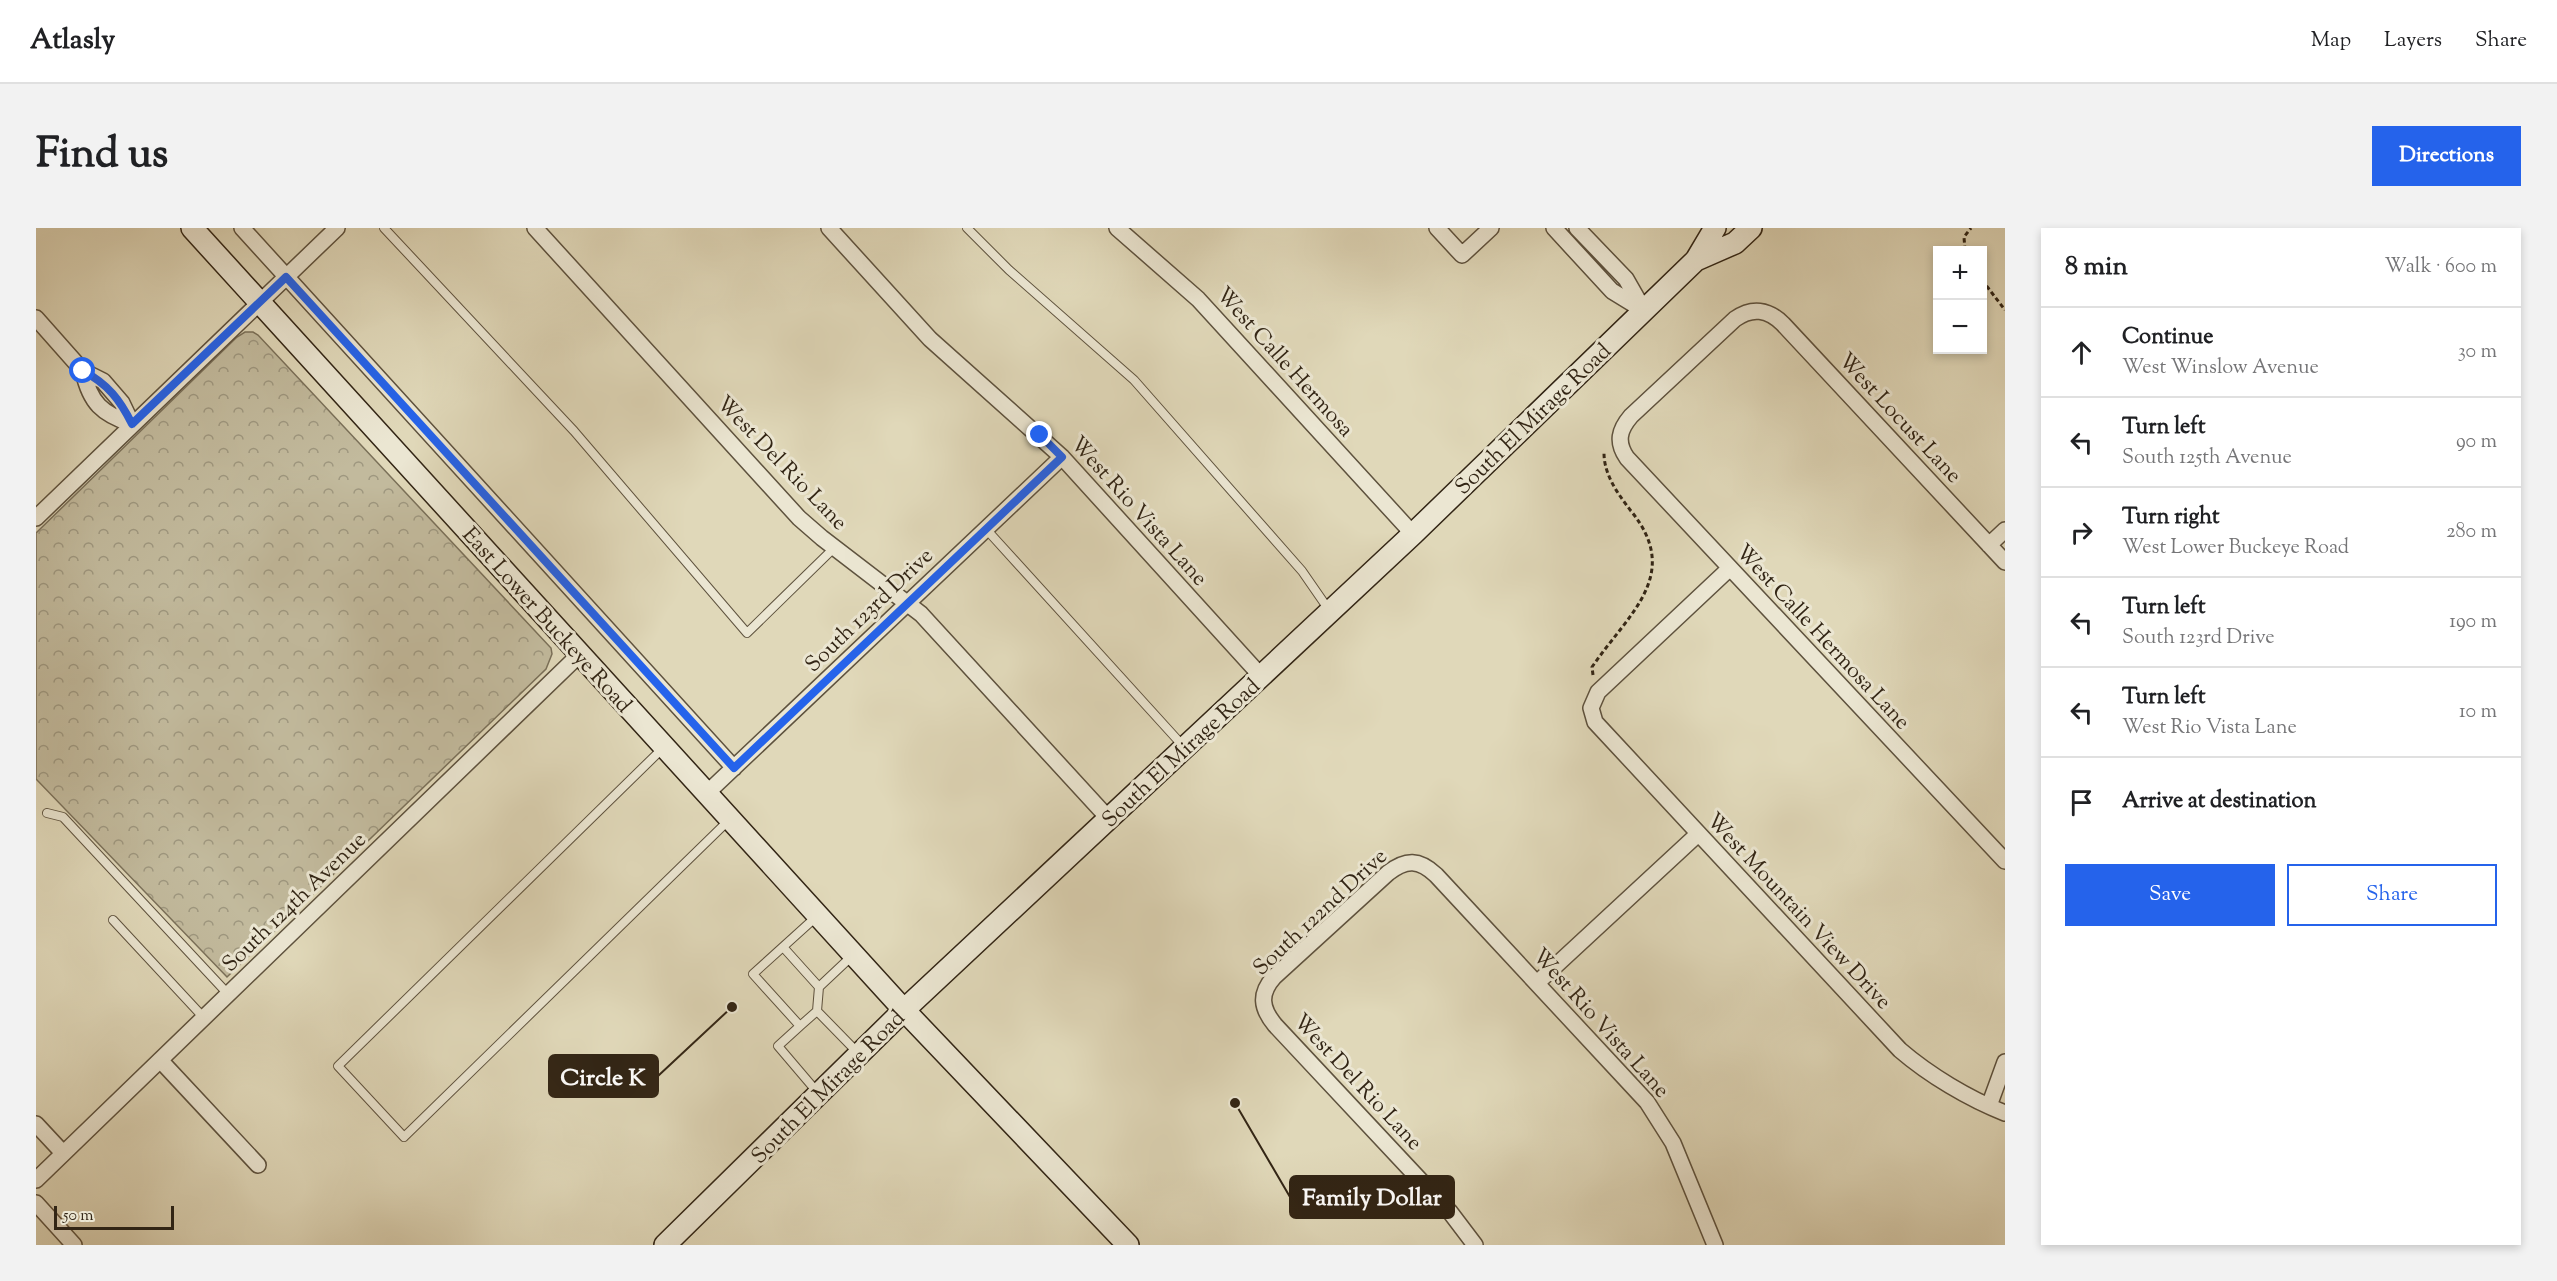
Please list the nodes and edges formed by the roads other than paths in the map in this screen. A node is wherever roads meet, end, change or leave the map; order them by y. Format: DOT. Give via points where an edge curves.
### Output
graph roads {
  1 [pos="192,228"];
  2 [pos="242,228"];
  3 [pos="337,228"];
  4 [pos="384,228"];
  5 [pos="535,228"];
  6 [pos="829,228"];
  7 [pos="967,228"];
  8 [pos="1117,228"];
  9 [pos="1437,228"];
  10 [pos="1491,228"];
  11 [pos="1554,228"];
  12 [pos="1577,228"];
  13 [pos="1715,228"];
  14 [pos="1751,228"];
  15 [pos="1696,261"];
  16 [pos="286,277"];
  17 [pos="259,302"];
  18 [pos="1643,310"];
  19 [pos="1759,310"];
  20 [pos="36,318"];
  21 [pos="132,424"];
  22 [pos="1062,457"];
  23 [pos="36,519"];
  24 [pos="986,529"];
  25 [pos="2005,530"];
  26 [pos="1413,534"];
  27 [pos="1989,545"];
  28 [pos="834,548"];
  29 [pos="2005,562"];
  30 [pos="1730,568"];
  31 [pos="909,602"];
  32 [pos="1330,611"];
  33 [pos="580,654"];
  34 [pos="1261,676"];
  35 [pos="664,747"];
  36 [pos="1185,748"];
  37 [pos="734,768"];
  38 [pos="706,794"];
  39 [pos="47,813"];
  40 [pos="1108,819"];
  41 [pos="730,820"];
  42 [pos="1698,834"];
  43 [pos="1413,861"];
  44 [pos="2005,861"];
  45 [pos="818,916"];
  46 [pos="113,920"];
  47 [pos="783,947"];
  48 [pos="853,955"];
  49 [pos="1537,983"];
  50 [pos="819,987"];
  51 [pos="228,994"];
  52 [pos="1262,1000"];
  53 [pos="904,1010"];
  54 [pos="817,1011"];
  55 [pos="204,1018"];
  56 [pos="800,1026"];
  57 [pos="859,1054"];
  58 [pos="160,1060"];
  59 [pos="2005,1062"];
  60 [pos="819,1094"];
  61 [pos="1989,1106"];
  62 [pos="2005,1113"];
  63 [pos="36,1124"];
  64 [pos="63,1153"];
  65 [pos="258,1165"];
  66 [pos="36,1180"];
  67 [pos="36,1203"];
  68 [pos="74,1245"];
  69 [pos="665,1245"];
  70 [pos="1128,1245"];
  71 [pos="1475,1245"];
  72 [pos="1715,1245"];
  1 -- 17 [label="main road, East Lower Buckeye Road"];
  2 -- 16 [label="street"];
  3 -- 16 [label="street"];
  4 -- 28 [label="lane" via="574,431 747,633"];
  5 -- 28 [label="street, West Del Rio Lane" via="800,518"];
  6 -- 22 [label="street, West Rio Vista Lane" via="930,339"];
  7 -- 32 [label="lane" via="1134,380 1302,571"];
  8 -- 26 [label="street, West Calle Hermosa" via="1198,299"];
  9 -- 10 [label="street" via="1462,255"];
  11 -- 18 [label="street" via="1612,291"];
  12 -- 18 [label="street" via="1626,279"];
  13 -- 15 [label="main road, South El Mirage Road"];
  14 -- 15 [label="main road, South El Mirage Road" via="1735,243"];
  15 -- 18 [label="main road, South El Mirage Road"];
  16 -- 17 [label="street"];
  16 -- 37 [label="street"];
  17 -- 21 [label="street"];
  17 -- 33 [label="main road, East Lower Buckeye Road"];
  18 -- 26 [label="main road, South El Mirage Road"];
  19 -- 27 [label="street, West Locust Lane" via="1783,324"];
  19 -- 30 [label="street, West Calle Hermosa Lane" via="1735,320 1631,416 1619,436 1627,458"];
  20 -- 21 [label="street" via="83,371 103,381 122,403"];
  21 -- 23 [label="street"];
  22 -- 24 [label="street, South 123rd Drive"];
  22 -- 34 [label="street, West Rio Vista Lane"];
  24 -- 31 [label="street, South 123rd Drive"];
  24 -- 36 [label="lane"];
  25 -- 27 [label="street"];
  26 -- 32 [label="main road, South El Mirage Road"];
  27 -- 29 [label="street, West Locust Lane"];
  28 -- 31 [label="street, West Del Rio Lane"];
  30 -- 42 [label="street, West Mountain View Drive" via="1605,686 1591,708 1600,729"];
  30 -- 44 [label="street, West Calle Hermosa Lane"];
  31 -- 37 [label="street, South 123rd Drive"];
  31 -- 40 [label="street, West Del Rio Lane"];
  32 -- 34 [label="main road, South El Mirage Road"];
  33 -- 35 [label="main road, East Lower Buckeye Road"];
  33 -- 51 [label="street, South 124th Avenue"];
  34 -- 36 [label="main road, South El Mirage Road"];
  35 -- 38 [label="main road, East Lower Buckeye Road"];
  35 -- 41 [label="lane" via="338,1066 404,1137"];
  36 -- 40 [label="main road, South El Mirage Road"];
  37 -- 38 [label="street, South 123rd Drive"];
  38 -- 41 [label="main road, East Lower Buckeye Road"];
  39 -- 51 [label="lane" via="63,817"];
  40 -- 53 [label="main road, South El Mirage Road"];
  41 -- 45 [label="main road, East Lower Buckeye Road"];
  42 -- 49 [label="street"];
  42 -- 61 [label="street, West Mountain View Drive" via="1900,1050"];
  43 -- 49 [label="street, West Rio Vista Lane" via="1436,875"];
  43 -- 52 [label="street, South 122nd Drive" via="1388,873 1283,969 1268,984"];
  45 -- 47 [label="lane"];
  45 -- 48 [label="main road, East Lower Buckeye Road"];
  46 -- 55 [label="lane"];
  47 -- 50 [label="lane"];
  47 -- 56 [label="lane" via="753,974"];
  48 -- 50 [label="lane"];
  48 -- 53 [label="main road, East Lower Buckeye Road"];
  49 -- 72 [label="street, West Rio Vista Lane" via="1657,1115"];
  50 -- 54 [label="lane"];
  51 -- 55 [label="street, South 124th Avenue"];
  52 -- 71 [label="street, West Del Rio Lane" via="1275,1025 1450,1212"];
  53 -- 57 [label="main road, South El Mirage Road"];
  53 -- 70 [label="main road, East Lower Buckeye Road"];
  54 -- 56 [label="lane"];
  54 -- 57 [label="lane"];
  55 -- 58 [label="street, South 124th Avenue"];
  56 -- 60 [label="lane" via="778,1046"];
  57 -- 60 [label="main road, South El Mirage Road"];
  58 -- 64 [label="street, South 124th Avenue"];
  58 -- 65 [label="street"];
  59 -- 61 [label="street"];
  60 -- 69 [label="main road, South El Mirage Road"];
  61 -- 62 [label="street, West Mountain View Drive"];
  63 -- 64 [label="street"];
  64 -- 66 [label="street, South 124th Avenue"];
  67 -- 68 [label="street"];
}
